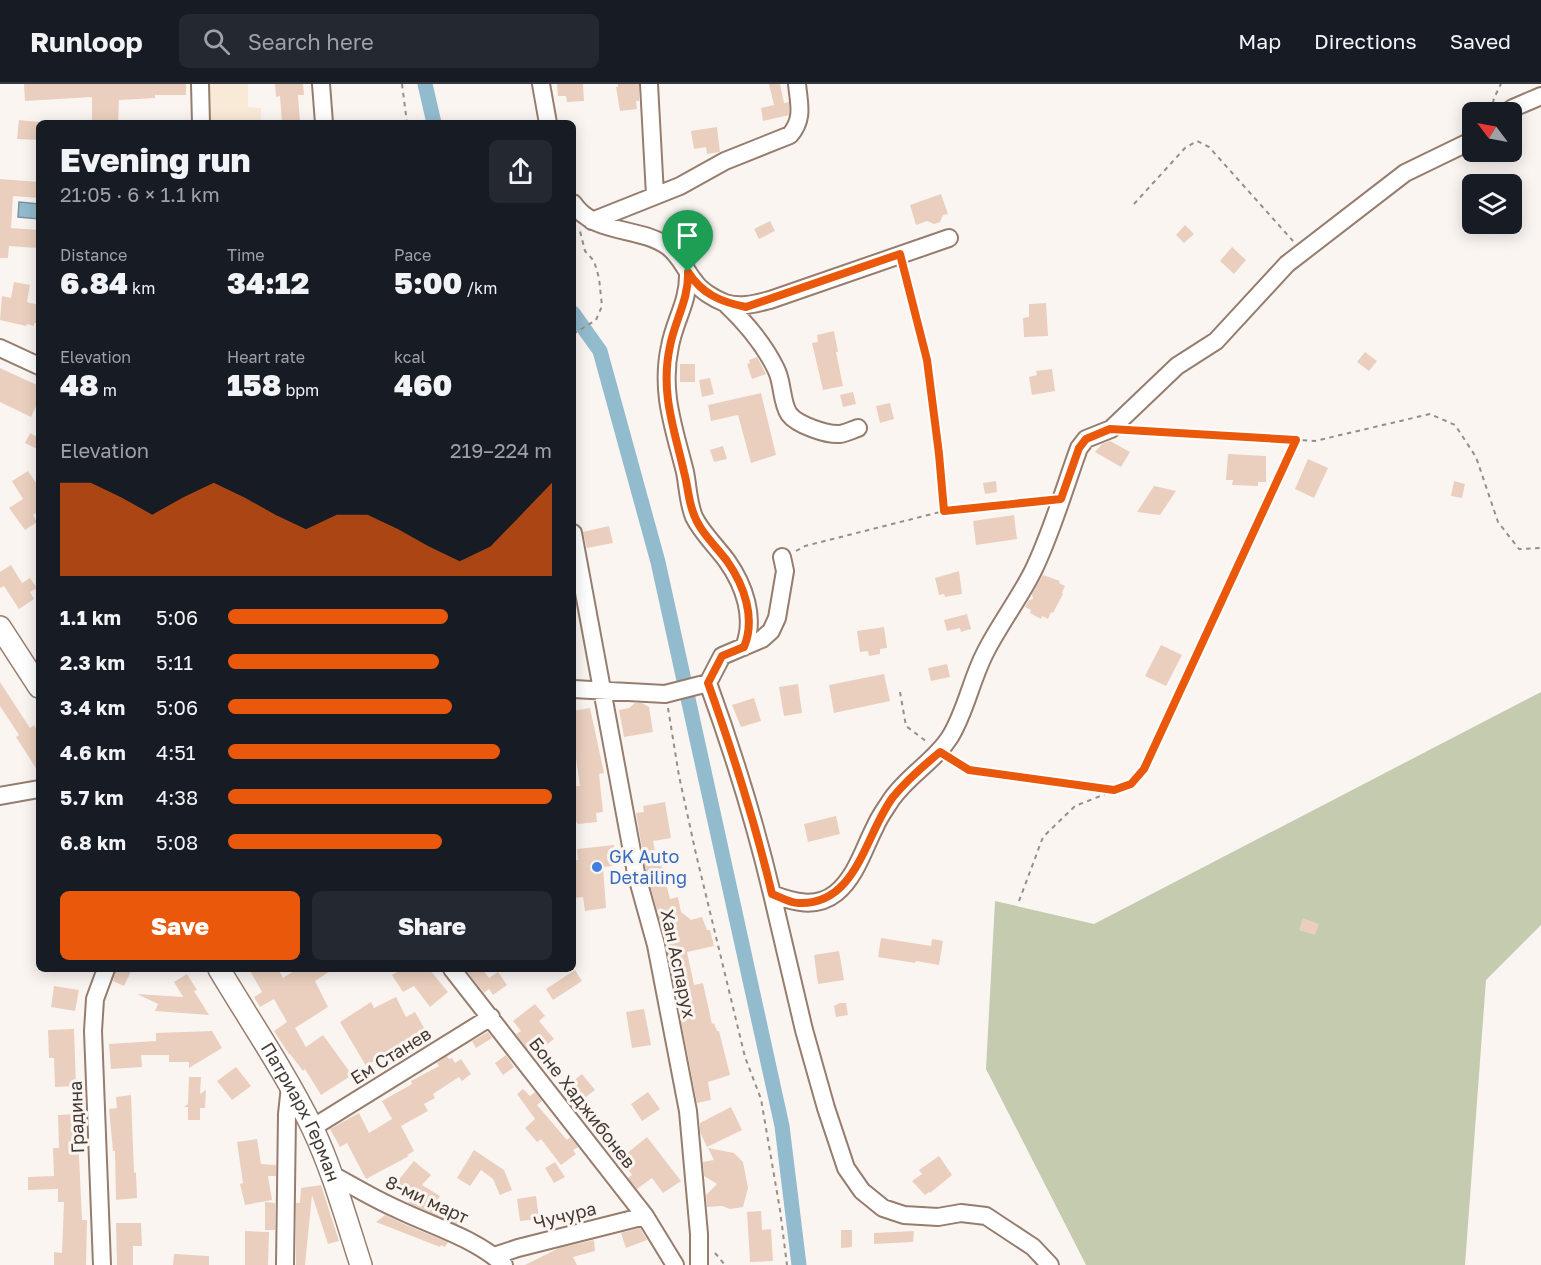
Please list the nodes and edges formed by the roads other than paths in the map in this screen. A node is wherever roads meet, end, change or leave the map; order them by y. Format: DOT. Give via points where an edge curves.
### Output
graph roads {
  1 [pos="201,84"];
  2 [pos="321,84"];
  3 [pos="542,84"];
  4 [pos="649,84"];
  5 [pos="797,84"];
  6 [pos="1541,96"];
  7 [pos="1522,104"];
  8 [pos="201,120"];
  9 [pos="324,120"];
  10 [pos="548,120"];
  11 [pos="1462,145"];
  12 [pos="655,195"];
  13 [pos="581,212"];
  14 [pos="949,238"];
  15 [pos="688,272"];
  16 [pos="725,303"];
  17 [pos="0,348"];
  18 [pos="36,365"];
  19 [pos="858,428"];
  20 [pos="576,548"];
  21 [pos="782,557"];
  22 [pos="0,627"];
  23 [pos="744,647"];
  24 [pos="36,678"];
  25 [pos="708,683"];
  26 [pos="576,689"];
  27 [pos="603,689"];
  28 [pos="36,790"];
  29 [pos="0,796"];
  30 [pos="772,894"];
  31 [pos="105,972"];
  32 [pos="221,972"];
  33 [pos="454,972"];
  34 [pos="490,1017"];
  35 [pos="290,1086"];
  36 [pos="312,1128"];
  37 [pos="331,1174"];
  38 [pos="645,1216"];
  39 [pos="499,1260"];
  40 [pos="102,1265"];
  41 [pos="285,1265"];
  42 [pos="361,1265"];
  43 [pos="675,1265"];
  44 [pos="699,1265"];
  45 [pos="1050,1265"];
  1 -- 8 [label="street"];
  2 -- 9 [label="street"];
  3 -- 10 [label="street"];
  4 -- 12 [label="street"];
  5 -- 12 [label="street" via="801,117 790,135"];
  6 -- 7 [label="street"];
  11 -- 30 [label="street" via="1405,173 1287,264 1216,341 1177,366 1110,429 1086,439 1079,448 1032,573 984,655 961,715 940,752 893,797 851,876 836,894 818,902 796,903"];
  12 -- 13 [label="street"];
  13 -- 15 [label="street" via="668,247"];
  14 -- 16 [label="street" via="746,307"];
  15 -- 16 [label="street" via="696,284"];
  15 -- 23 [label="street" via="689,287 665,382 670,419 694,516 728,563 746,601 750,627"];
  16 -- 19 [label="street" via="756,337 777,370 788,413 801,424 819,430 838,434"];
  17 -- 18 [label="street"];
  20 -- 27 [label="street, Хан Аспарух"];
  21 -- 23 [label="street" via="785,571 777,618 762,639"];
  22 -- 24 [label="street"];
  23 -- 25 [label="street" via="722,656"];
  25 -- 27 [label="street" via="664,694"];
  25 -- 30 [label="street" via="731,746"];
  26 -- 27 [label="street"];
  27 -- 44 [label="street, Хан Аспарух" via="636,873 656,945 688,1111"];
  28 -- 29 [label="street"];
  30 -- 45 [label="street" via="826,1108 846,1168 862,1191 883,1208 904,1215 986,1216 1033,1247"];
  31 -- 40 [label="street, Градина" via="95,999 93,1031"];
  32 -- 35 [label="street, Патриарх Герман"];
  33 -- 34 [label="street, Боне Хаджибонев"];
  34 -- 36 [label="street, Ем Станев"];
  34 -- 38 [label="street, Боне Хаджибонев"];
  35 -- 36 [label="street, Патриарх Герман"];
  35 -- 41 [label="street"];
  36 -- 37 [label="street, Патриарх Герман"];
  37 -- 39 [label="street, 8-ми март"];
  37 -- 42 [label="street, Патриарх Герман"];
  38 -- 39 [label="street, Чучура" via="518,1248"];
  38 -- 43 [label="street, Боне Хаджибонев"];
}
